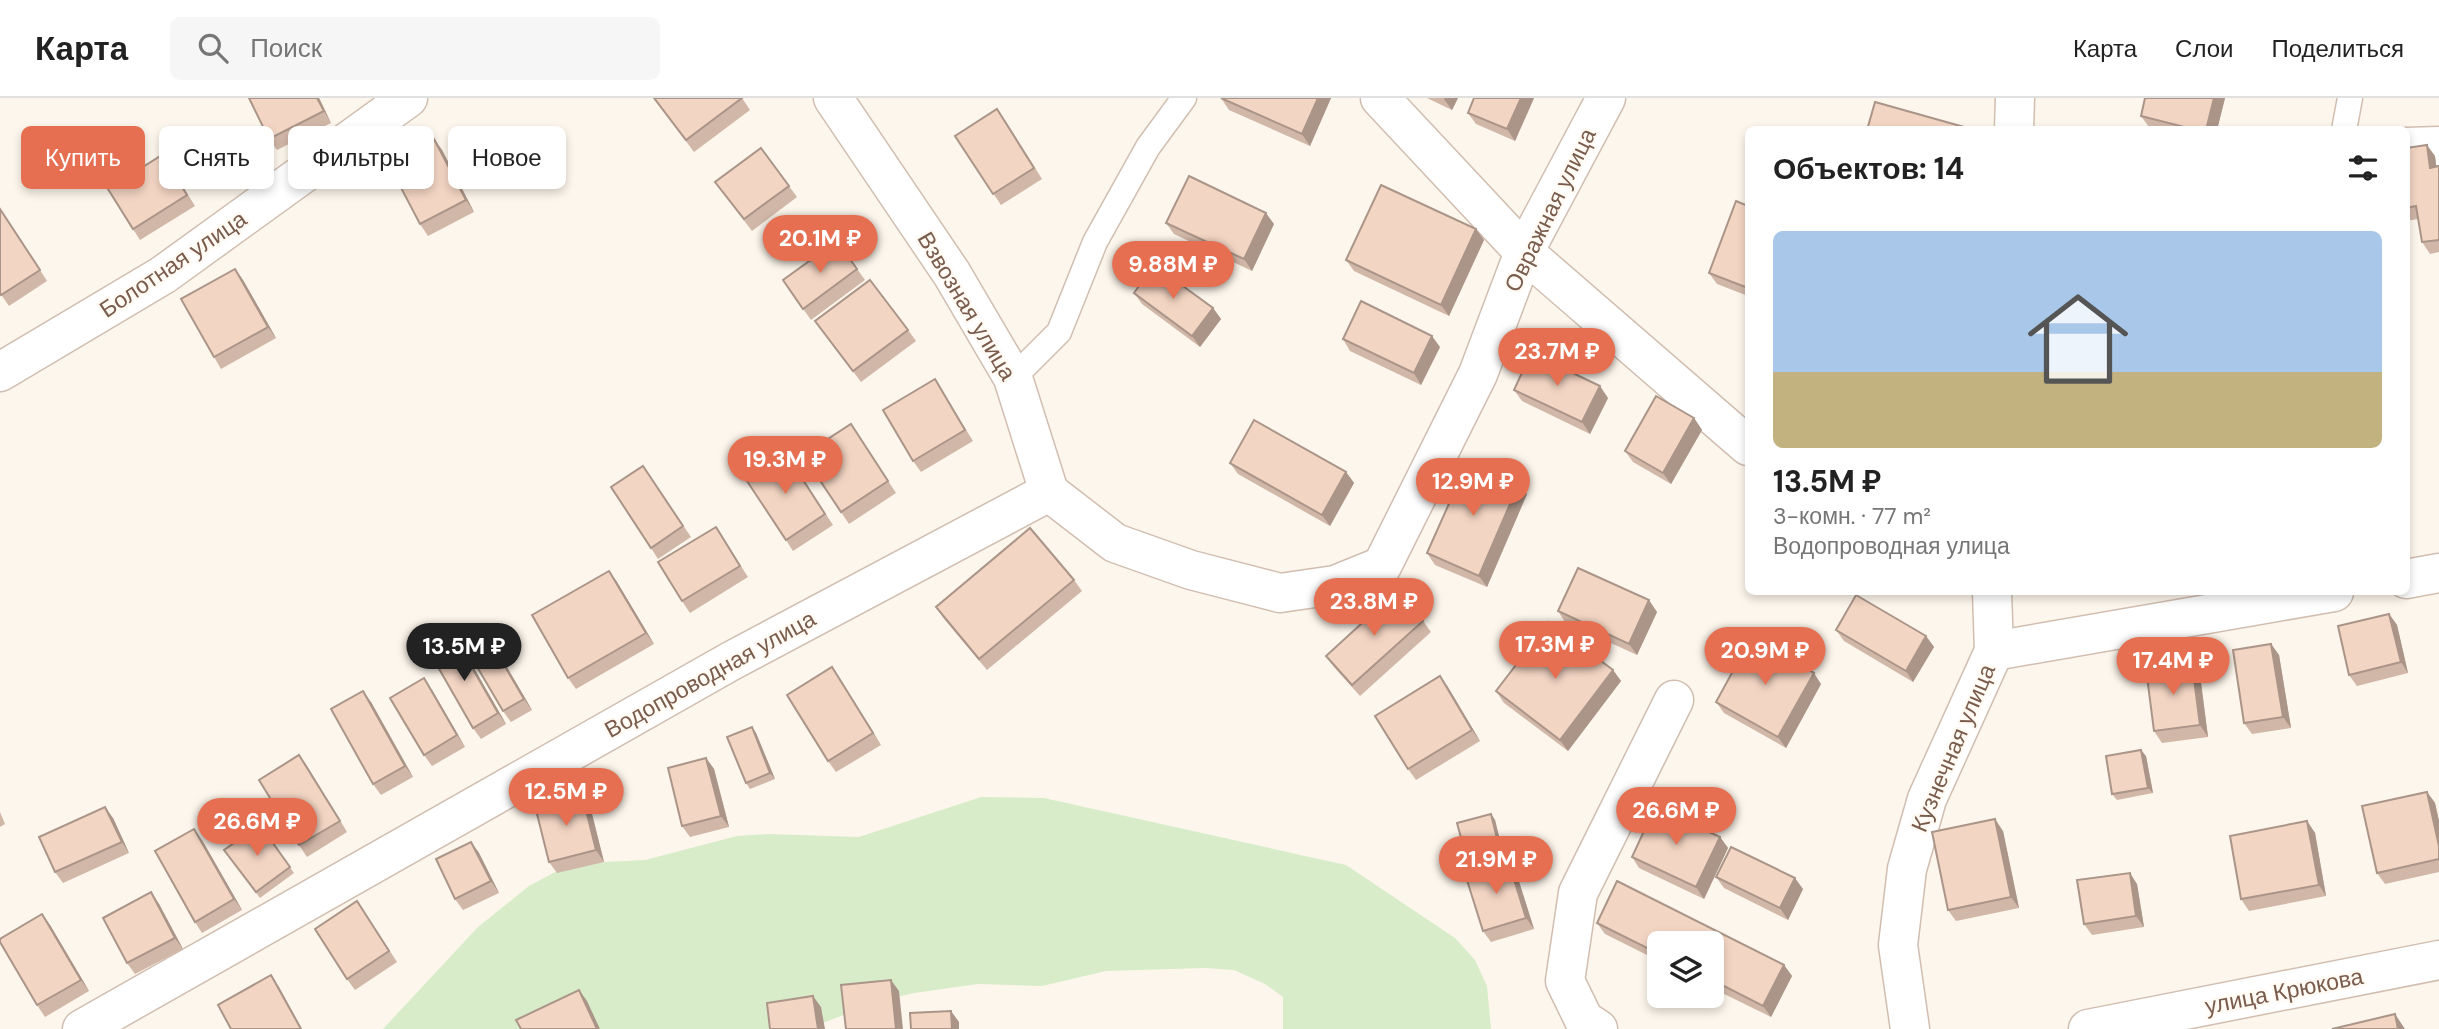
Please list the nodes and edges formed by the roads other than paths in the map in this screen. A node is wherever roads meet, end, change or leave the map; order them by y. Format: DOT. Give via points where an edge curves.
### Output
graph roads {
  1 [pos="408,98"];
  2 [pos="833,98"];
  3 [pos="1184,98"];
  4 [pos="1380,98"];
  5 [pos="1606,98"];
  6 [pos="2015,98"];
  7 [pos="2350,98"];
  8 [pos="2014,126"];
  9 [pos="2345,126"];
  10 [pos="2439,146"];
  11 [pos="2410,147"];
  12 [pos="1524,252"];
  13 [pos="0,372"];
  14 [pos="1013,378"];
  15 [pos="1745,443"];
  16 [pos="1049,492"];
  17 [pos="2439,573"];
  18 [pos="2410,578"];
  19 [pos="1992,595"];
  20 [pos="2294,595"];
  21 [pos="2255,598"];
  22 [pos="1994,650"];
  23 [pos="1674,701"];
  24 [pos="2439,960"];
  25 [pos="82,1029"];
  26 [pos="1598,1029"];
  27 [pos="1910,1029"];
  28 [pos="2088,1029"];
  1 -- 13 [label="street, Болотная улица" via="163,275"];
  2 -- 14 [label="street, Взвозная улица" via="952,274"];
  3 -- 14 [label="lane" via="1148,147 1095,242 1059,332"];
  4 -- 12 [label="street"];
  5 -- 12 [label="street, Овражная улица"];
  6 -- 8 [label="street"];
  7 -- 9 [label="lane"];
  10 -- 11 [label="street"];
  12 -- 15 [label="street"];
  12 -- 16 [label="street, Овражная улица" via="1478,374 1382,566 1335,585 1280,593 1191,570 1115,543"];
  14 -- 16 [label="street, Взвозная улица"];
  16 -- 25 [label="street, Водопроводная улица" via="719,667"];
  17 -- 18 [label="street"];
  19 -- 22 [label="street, Кузнечная улица"];
  20 -- 21 [label="street"];
  21 -- 22 [label="street"];
  22 -- 27 [label="street, Кузнечная улица" via="1927,799 1907,869 1898,946"];
  23 -- 26 [label="street" via="1578,893 1565,981 1584,1020"];
  24 -- 28 [label="street, улица Крюкова"];
}
